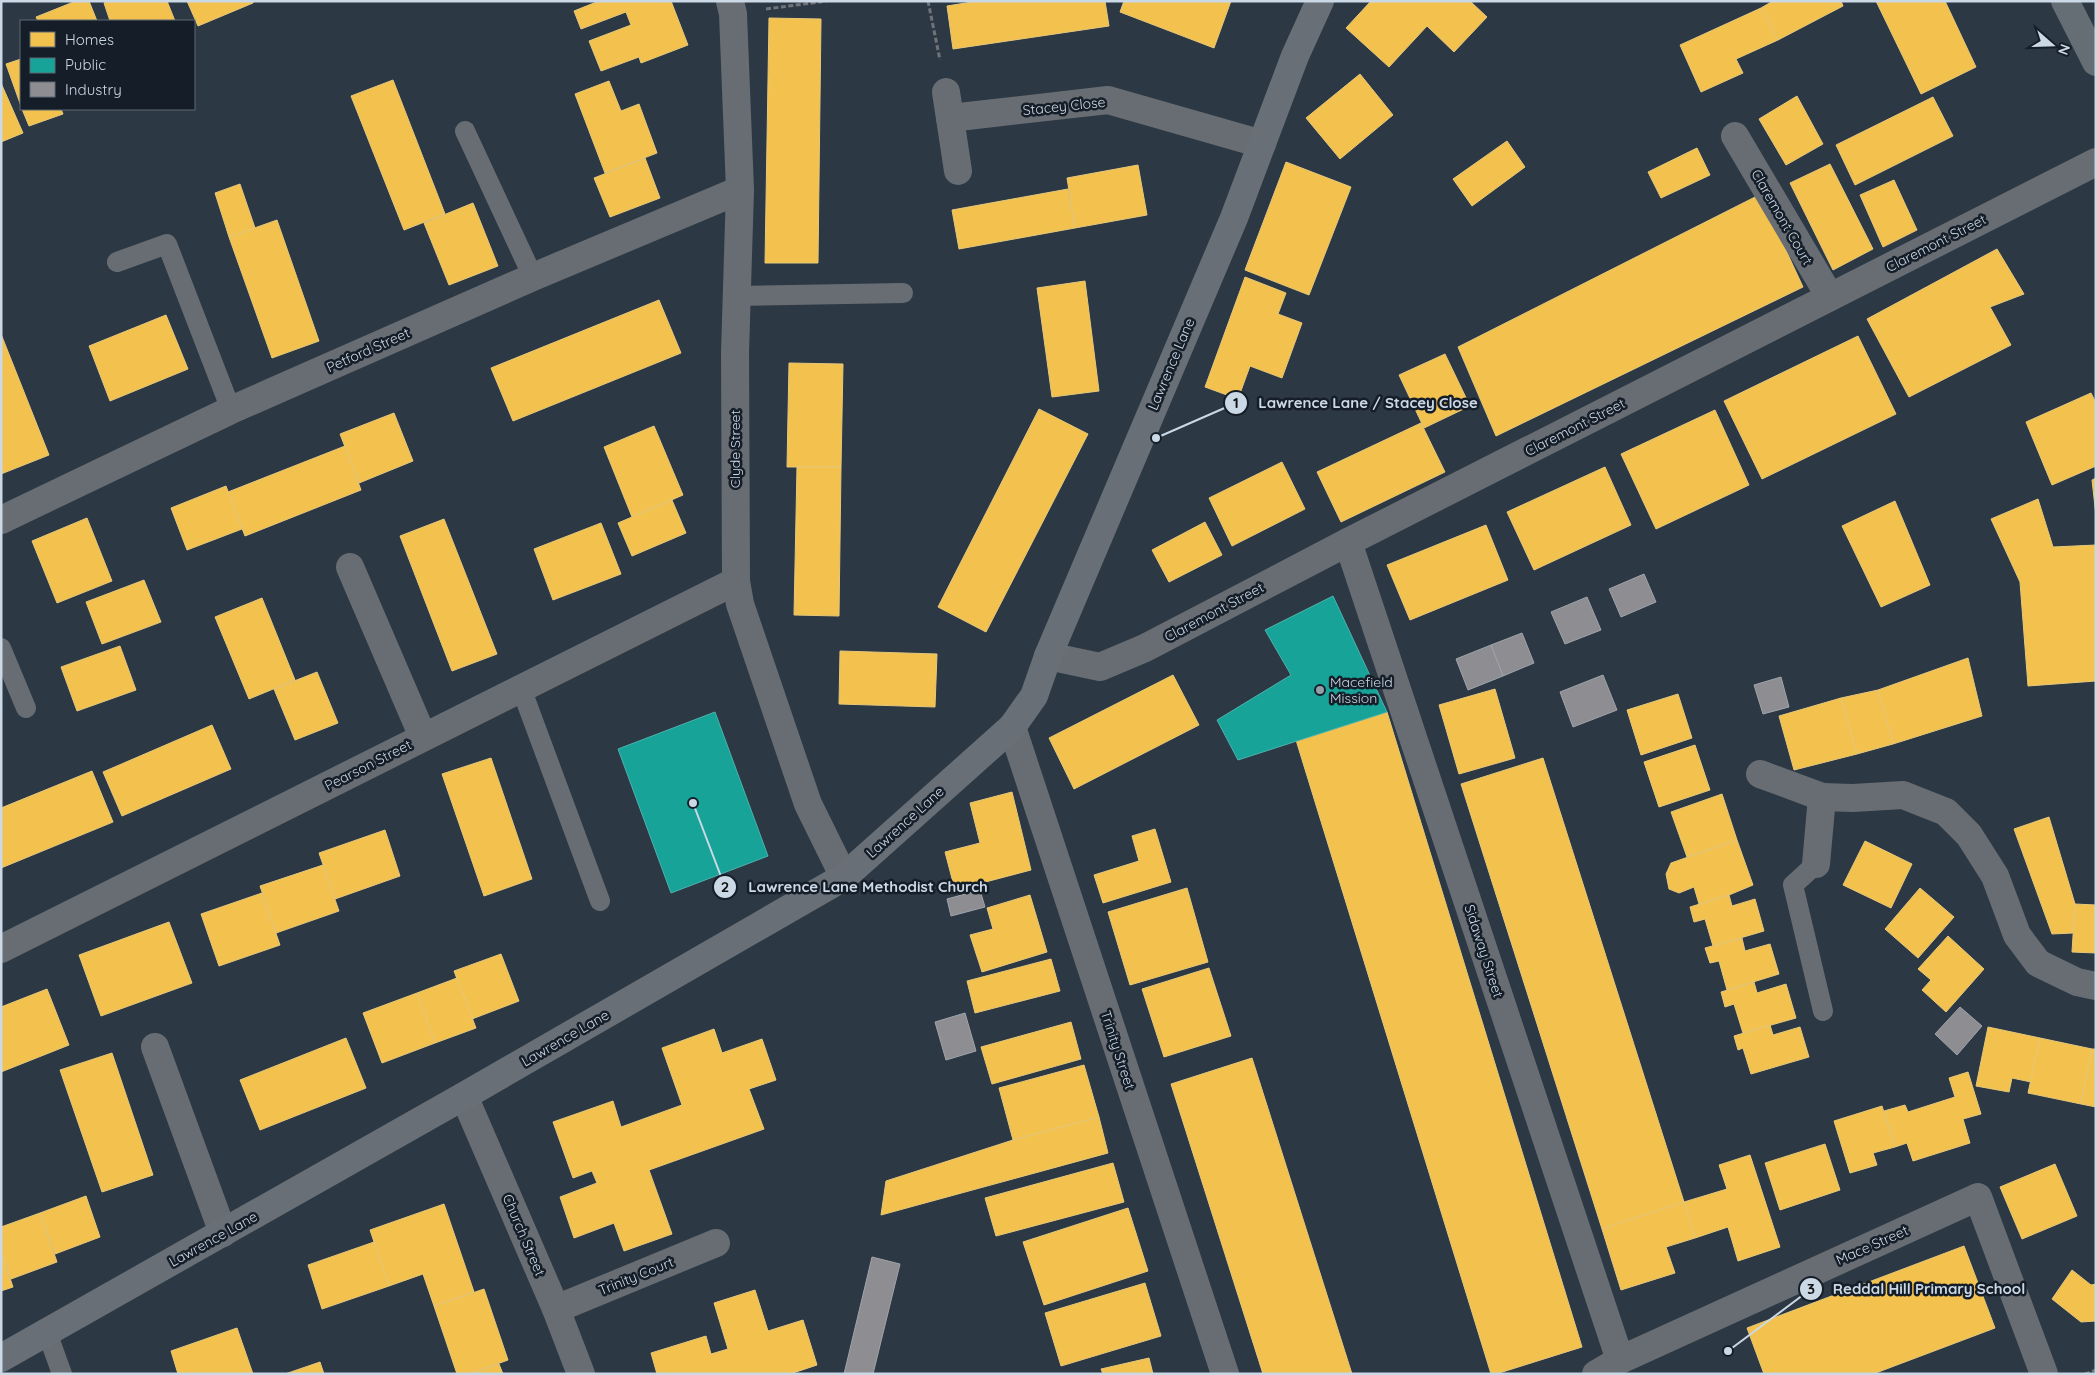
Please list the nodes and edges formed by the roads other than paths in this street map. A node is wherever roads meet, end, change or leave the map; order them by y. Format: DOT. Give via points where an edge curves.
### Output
graph roads {
  1 [pos="1320,1"];
  2 [pos="2066,1"];
  3 [pos="732,8"];
  4 [pos="2096,62"];
  5 [pos="465,131"];
  6 [pos="1735,136"];
  7 [pos="1262,144"];
  8 [pos="2096,162"];
  9 [pos="958,171"];
  10 [pos="740,190"];
  11 [pos="117,262"];
  12 [pos="533,277"];
  13 [pos="903,293"];
  14 [pos="736,296"];
  15 [pos="1830,297"];
  16 [pos="231,410"];
  17 [pos="1,520"];
  18 [pos="1348,542"];
  19 [pos="350,567"];
  20 [pos="736,581"];
  21 [pos="1,648"];
  22 [pos="1048,656"];
  23 [pos="521,688"];
  24 [pos="26,708"];
  25 [pos="1012,727"];
  26 [pos="423,737"];
  27 [pos="1760,774"];
  28 [pos="1822,797"];
  29 [pos="1816,864"];
  30 [pos="844,877"];
  31 [pos="600,901"];
  32 [pos="1,949"];
  33 [pos="2096,986"];
  34 [pos="1823,1011"];
  35 [pos="154,1047"];
  36 [pos="464,1096"];
  37 [pos="222,1233"];
  38 [pos="716,1243"];
  39 [pos="556,1309"];
  40 [pos="48,1332"];
  41 [pos="1,1358"];
  42 [pos="1620,1360"];
  43 [pos="62,1374"];
  44 [pos="581,1374"];
  45 [pos="1225,1374"];
  46 [pos="1596,1374"];
  47 [pos="2044,1374"];
  1 -- 7 [label="street, Lawrence Lane"];
  2 -- 4 [label="main road"];
  3 -- 10 [label="street, Clyde Street"];
  5 -- 12 [label="lane"];
  6 -- 15 [label="street, Claremont Court"];
  7 -- 9 [label="street, Stacey Close" via="1108,100 948,105"];
  7 -- 22 [label="street, Lawrence Lane" via="1234,218"];
  8 -- 15 [label="street, Claremont Street"];
  10 -- 12 [label="street, Petford Street"];
  10 -- 14 [label="street, Clyde Street"];
  11 -- 16 [label="lane" via="167,244"];
  12 -- 16 [label="street, Petford Street"];
  13 -- 14 [label="lane"];
  14 -- 20 [label="street, Clyde Street"];
  15 -- 18 [label="street, Claremont Street"];
  16 -- 17 [label="street, Petford Street"];
  18 -- 22 [label="street, Claremont Street" via="1145,648 1100,667"];
  18 -- 42 [label="street, Sidaway Street"];
  19 -- 26 [label="street"];
  20 -- 23 [label="street, Pearson Street"];
  20 -- 30 [label="street, Clyde Street" via="740,604 808,804"];
  21 -- 24 [label="lane"];
  22 -- 25 [label="street, Lawrence Lane" via="1034,696"];
  23 -- 26 [label="street, Pearson Street"];
  23 -- 31 [label="lane"];
  25 -- 30 [label="street, Lawrence Lane"];
  25 -- 45 [label="street, Trinity Street"];
  26 -- 32 [label="street, Pearson Street"];
  27 -- 28 [label="street"];
  28 -- 29 [label="street"];
  28 -- 33 [label="street" via="1903,795 1946,812 1968,835 1995,876 2016,935 2038,963 2077,982"];
  29 -- 34 [label="lane" via="1793,885"];
  30 -- 36 [label="street, Lawrence Lane"];
  35 -- 37 [label="street"];
  36 -- 37 [label="street, Lawrence Lane"];
  36 -- 39 [label="street, Church Street"];
  37 -- 40 [label="street, Lawrence Lane"];
  38 -- 39 [label="street, Trinity Court"];
  39 -- 44 [label="street, Church Street"];
  40 -- 41 [label="street, Lawrence Lane"];
  40 -- 43 [label="lane"];
  42 -- 46 [label="street, Mace Street"];
  42 -- 47 [label="street, Mace Street" via="1978,1196"];
}
